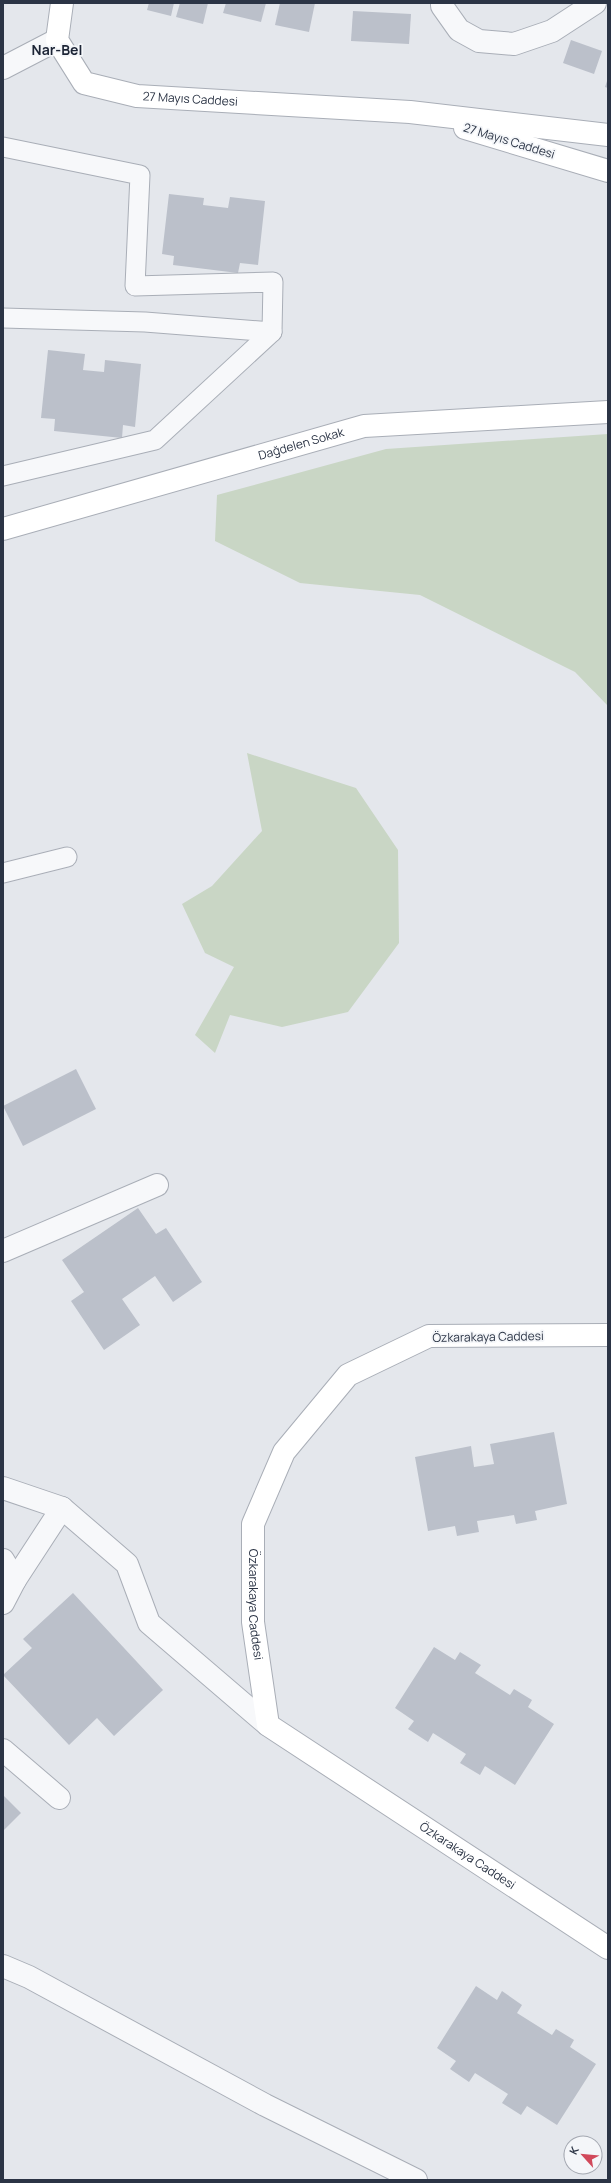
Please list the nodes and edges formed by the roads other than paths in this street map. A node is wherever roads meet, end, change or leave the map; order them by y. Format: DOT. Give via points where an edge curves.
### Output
graph roads {
  1 [pos="62,3"];
  2 [pos="442,3"];
  3 [pos="595,3"];
  4 [pos="57,40"];
  5 [pos="3,68"];
  6 [pos="410,112"];
  7 [pos="608,135"];
  8 [pos="3,147"];
  9 [pos="608,171"];
  10 [pos="3,318"];
  11 [pos="272,332"];
  12 [pos="608,412"];
  13 [pos="3,476"];
  14 [pos="3,529"];
  15 [pos="67,857"];
  16 [pos="3,873"];
  17 [pos="157,1185"];
  18 [pos="3,1251"];
  19 [pos="608,1335"];
  20 [pos="3,1488"];
  21 [pos="62,1508"];
  22 [pos="3,1560"];
  23 [pos="15,1580"];
  24 [pos="3,1603"];
  25 [pos="268,1725"];
  26 [pos="3,1750"];
  27 [pos="59,1798"];
  28 [pos="608,1948"];
  29 [pos="3,1966"];
  30 [pos="416,2180"];
  1 -- 4 [label="street"];
  2 -- 3 [label="street" via="459,30 479,41 514,44 552,31"];
  4 -- 5 [label="street"];
  4 -- 6 [label="street, 27 Mayıs Caddesi" via="84,83 137,96"];
  6 -- 7 [label="street, 27 Mayıs Caddesi"];
  6 -- 9 [label="street, 27 Mayıs Caddesi"];
  8 -- 11 [label="lane" via="140,175 135,286 273,282"];
  10 -- 11 [label="lane" via="145,322"];
  11 -- 13 [label="lane" via="155,440"];
  12 -- 14 [label="street, Dağdelen Sokak" via="364,426"];
  15 -- 16 [label="lane"];
  17 -- 18 [label="street"];
  19 -- 25 [label="street, Özkarakaya Caddesi" via="429,1336 348,1375 284,1452 253,1524 253,1622"];
  20 -- 21 [label="street"];
  21 -- 23 [label="street"];
  21 -- 25 [label="street" via="127,1564 149,1623"];
  22 -- 23 [label="street"];
  23 -- 24 [label="street"];
  25 -- 28 [label="street, Özkarakaya Caddesi"];
  26 -- 27 [label="street"];
  29 -- 30 [label="street" via="29,1976 265,2105"];
}
